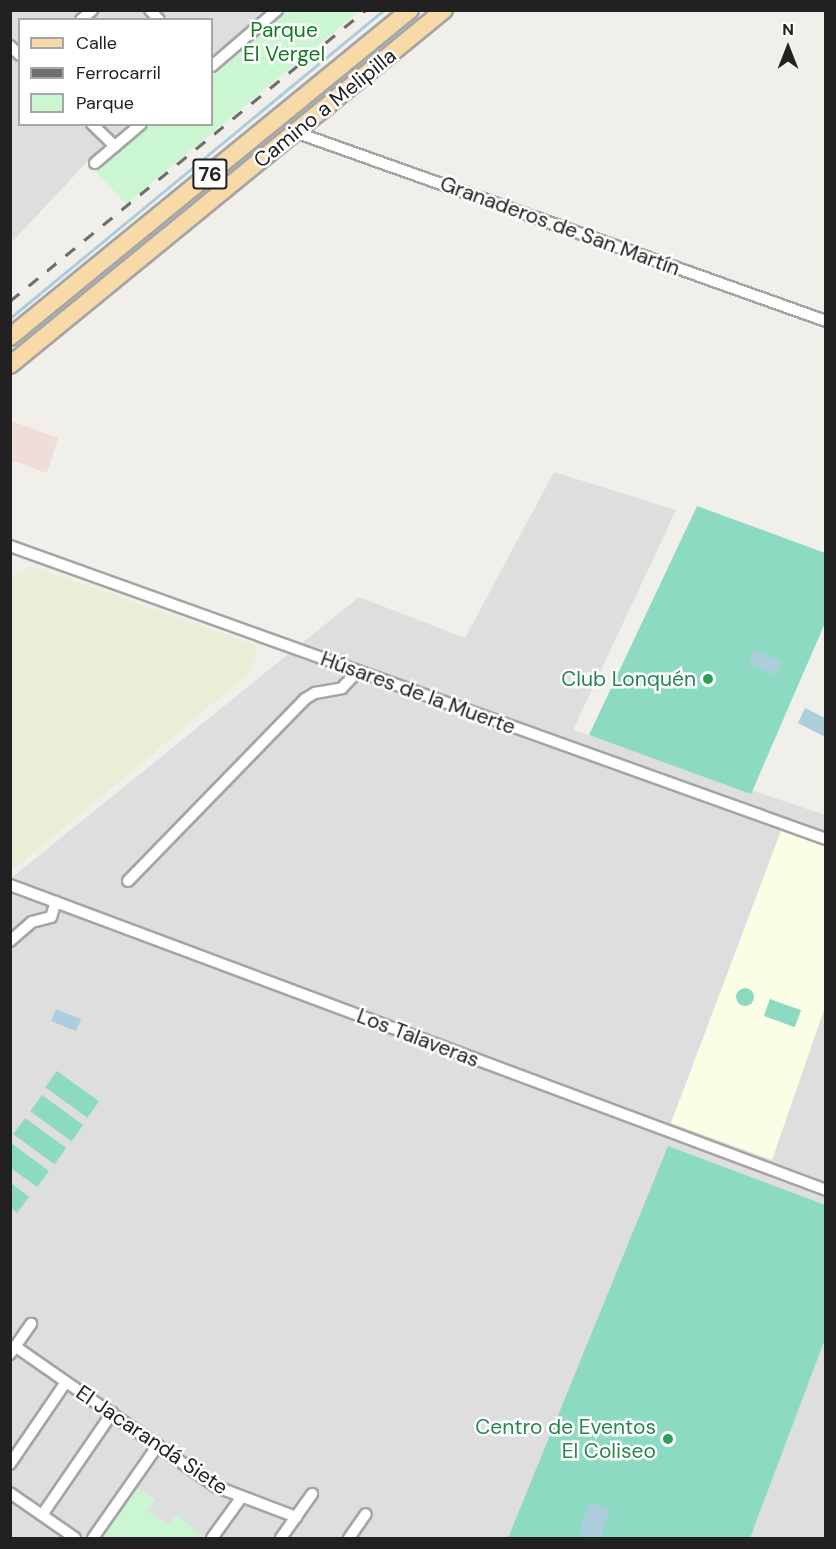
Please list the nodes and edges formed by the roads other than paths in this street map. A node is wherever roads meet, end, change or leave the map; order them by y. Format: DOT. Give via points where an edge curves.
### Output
graph roads {
  1 [pos="276,10"];
  2 [pos="411,10"];
  3 [pos="444,10"];
  4 [pos="213,65"];
  5 [pos="94,126"];
  6 [pos="139,126"];
  7 [pos="295,132"];
  8 [pos="115,146"];
  9 [pos="95,163"];
  10 [pos="825,321"];
  11 [pos="10,337"];
  12 [pos="10,365"];
  13 [pos="10,546"];
  14 [pos="358,671"];
  15 [pos="825,839"];
  16 [pos="128,881"];
  17 [pos="10,885"];
  18 [pos="56,902"];
  19 [pos="10,941"];
  20 [pos="825,1190"];
  21 [pos="32,1324"];
  22 [pos="13,1351"];
  23 [pos="66,1382"];
  24 [pos="112,1413"];
  25 [pos="158,1445"];
  26 [pos="10,1464"];
  27 [pos="10,1493"];
  28 [pos="312,1494"];
  29 [pos="241,1498"];
  30 [pos="366,1514"];
  31 [pos="42,1515"];
  32 [pos="296,1517"];
  33 [pos="75,1539"];
  34 [pos="93,1539"];
  35 [pos="212,1539"];
  36 [pos="281,1539"];
  37 [pos="349,1539"];
  1 -- 4 [label="street"];
  2 -- 11 [label="main road, Camino a Melipilla / 76"];
  3 -- 7 [label="main road, Camino a Melipilla / 76"];
  5 -- 8 [label="street"];
  6 -- 8 [label="street"];
  7 -- 10 [label="street, Granaderos de San Martín"];
  7 -- 12 [label="main road, Camino a Melipilla / 76"];
  8 -- 9 [label="street"];
  13 -- 14 [label="street, Húsares de la Muerte"];
  14 -- 15 [label="street, Húsares de la Muerte"];
  14 -- 16 [label="street" via="342,688 305,699"];
  17 -- 18 [label="street, Los Talaveras"];
  18 -- 19 [label="street" via="51,917 32,922"];
  18 -- 20 [label="street, Los Talaveras"];
  21 -- 22 [label="street"];
  22 -- 23 [label="street, El Jacarandá Siete"];
  23 -- 24 [label="street, El Jacarandá Siete"];
  23 -- 26 [label="street"];
  24 -- 25 [label="street, El Jacarandá Siete"];
  24 -- 31 [label="street"];
  25 -- 29 [label="street, El Jacarandá Siete" via="217,1487"];
  25 -- 34 [label="street"];
  27 -- 31 [label="street"];
  28 -- 32 [label="street"];
  29 -- 32 [label="street, El Jacarandá Siete"];
  29 -- 35 [label="street"];
  30 -- 37 [label="street"];
  31 -- 33 [label="street"];
  32 -- 36 [label="street"];
}
